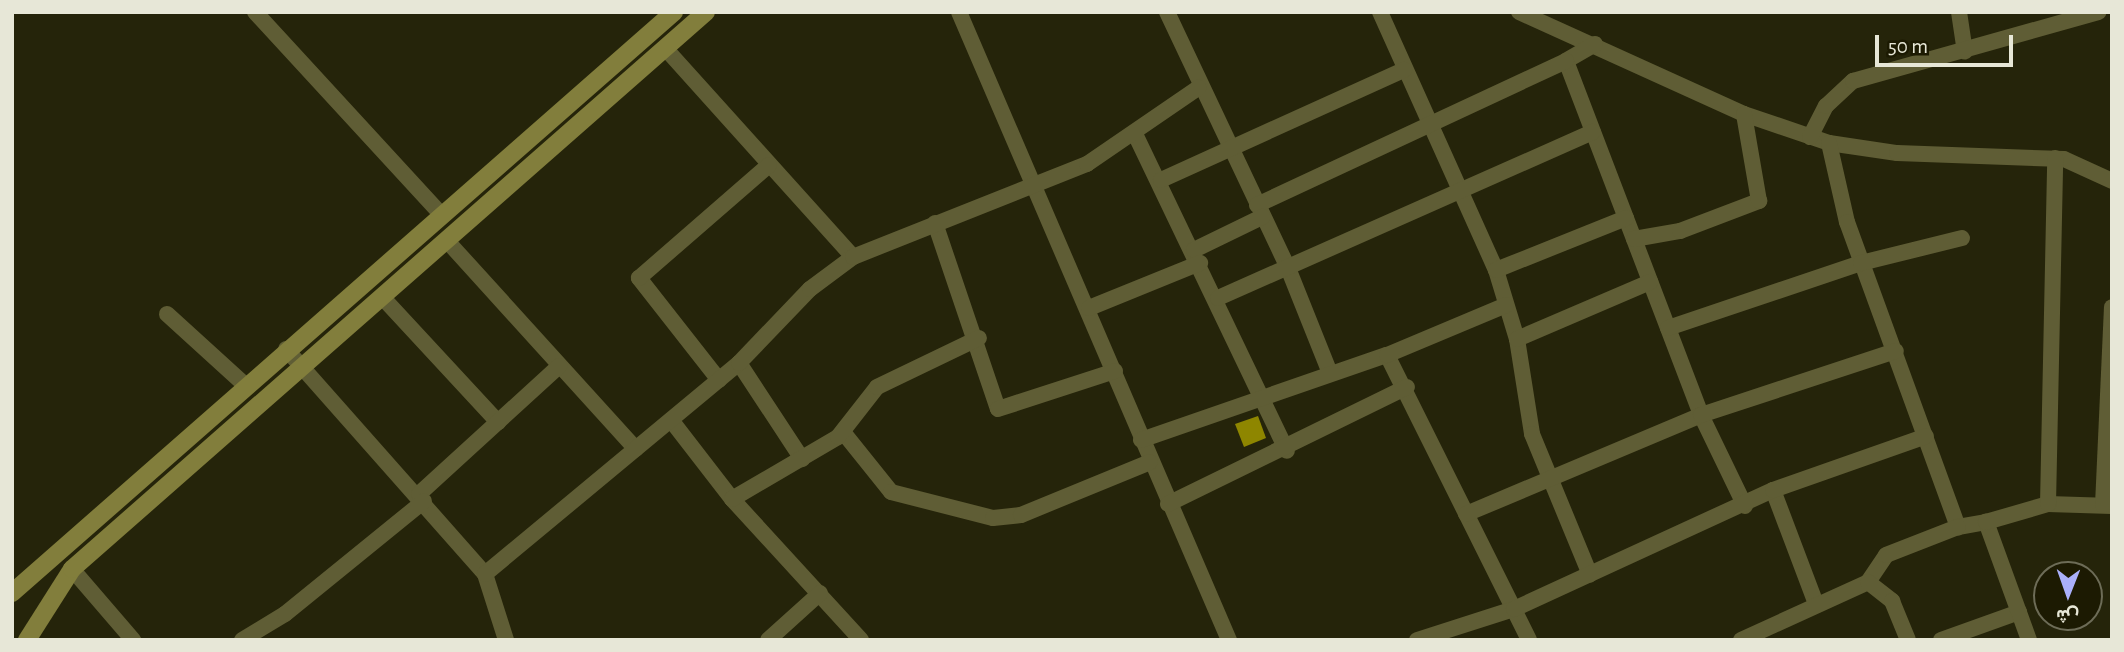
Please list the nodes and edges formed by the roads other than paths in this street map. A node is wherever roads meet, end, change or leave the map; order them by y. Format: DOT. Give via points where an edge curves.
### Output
graph roads {
  1 [pos="256,12"];
  2 [pos="674,12"];
  3 [pos="706,12"];
  4 [pos="959,12"];
  5 [pos="1167,12"];
  6 [pos="1380,12"];
  7 [pos="1519,12"];
  8 [pos="1959,12"];
  9 [pos="2098,12"];
  10 [pos="2061,20"];
  11 [pos="1595,44"];
  12 [pos="665,48"];
  13 [pos="1965,52"];
  14 [pos="1566,61"];
  15 [pos="1404,70"];
  16 [pos="1198,88"];
  17 [pos="1744,114"];
  18 [pos="1430,125"];
  19 [pos="1593,132"];
  20 [pos="1136,136"];
  21 [pos="1810,137"];
  22 [pos="1829,143"];
  23 [pos="1229,146"];
  24 [pos="2055,158"];
  25 [pos="769,165"];
  26 [pos="1161,180"];
  27 [pos="2112,181"];
  28 [pos="1032,185"];
  29 [pos="1464,194"];
  30 [pos="1259,211"];
  31 [pos="440,212"];
  32 [pos="1626,218"];
  33 [pos="935,223"];
  34 [pos="1634,239"];
  35 [pos="1962,239"];
  36 [pos="449,243"];
  37 [pos="1197,256"];
  38 [pos="853,257"];
  39 [pos="1861,263"];
  40 [pos="1288,268"];
  41 [pos="1496,270"];
  42 [pos="1650,282"];
  43 [pos="1218,298"];
  44 [pos="384,299"];
  45 [pos="1506,304"];
  46 [pos="2112,306"];
  47 [pos="1089,308"];
  48 [pos="167,314"];
  49 [pos="1668,328"];
  50 [pos="979,338"];
  51 [pos="1517,339"];
  52 [pos="286,349"];
  53 [pos="1896,351"];
  54 [pos="1387,355"];
  55 [pos="739,363"];
  56 [pos="559,366"];
  57 [pos="302,367"];
  58 [pos="1115,371"];
  59 [pos="1330,373"];
  60 [pos="719,380"];
  61 [pos="244,384"];
  62 [pos="1407,387"];
  63 [pos="1260,401"];
  64 [pos="1701,415"];
  65 [pos="671,420"];
  66 [pos="498,422"];
  67 [pos="843,432"];
  68 [pos="1926,436"];
  69 [pos="1141,440"];
  70 [pos="636,449"];
  71 [pos="1287,451"];
  72 [pos="802,459"];
  73 [pos="1150,462"];
  74 [pos="1548,476"];
  75 [pos="1773,491"];
  76 [pos="421,497"];
  77 [pos="732,499"];
  78 [pos="1168,504"];
  79 [pos="2048,504"];
  80 [pos="2107,505"];
  81 [pos="1745,506"];
  82 [pos="1466,514"];
  83 [pos="1986,522"];
  84 [pos="1958,527"];
  85 [pos="72,569"];
  86 [pos="485,574"];
  87 [pos="1590,575"];
  88 [pos="1868,582"];
  89 [pos="12,593"];
  90 [pos="820,593"];
  91 [pos="1816,604"];
  92 [pos="1514,609"];
  93 [pos="2019,612"];
  94 [pos="1772,634"];
  95 [pos="27,640"];
  96 [pos="133,640"];
  97 [pos="242,640"];
  98 [pos="506,640"];
  99 [pos="768,640"];
  100 [pos="861,640"];
  101 [pos="1229,640"];
  102 [pos="1417,640"];
  103 [pos="1529,640"];
  104 [pos="1741,640"];
  105 [pos="1908,640"];
  106 [pos="1941,640"];
  107 [pos="2029,640"];
  1 -- 31 [label="street"];
  2 -- 31 [label="main road"];
  3 -- 12 [label="main road"];
  4 -- 28 [label="street"];
  5 -- 16 [label="street"];
  6 -- 15 [label="street"];
  7 -- 11 [label="street"];
  8 -- 13 [label="street"];
  9 -- 10 [label="street"];
  10 -- 13 [label="street"];
  11 -- 14 [label="street"];
  11 -- 17 [label="street"];
  12 -- 25 [label="street"];
  12 -- 36 [label="main road"];
  13 -- 21 [label="street" via="1853,81 1826,106"];
  14 -- 18 [label="street"];
  14 -- 19 [label="street"];
  15 -- 18 [label="street"];
  15 -- 23 [label="street"];
  16 -- 20 [label="street"];
  16 -- 23 [label="street"];
  17 -- 21 [label="street"];
  17 -- 34 [label="street" via="1759,201 1680,231"];
  18 -- 29 [label="street"];
  18 -- 30 [label="street"];
  19 -- 29 [label="street"];
  19 -- 32 [label="street"];
  20 -- 26 [label="street"];
  20 -- 28 [label="street" via="1087,164"];
  21 -- 22 [label="street"];
  22 -- 24 [label="street" via="1897,153"];
  22 -- 39 [label="street" via="1836,188"];
  23 -- 26 [label="street"];
  23 -- 30 [label="street"];
  24 -- 27 [label="street"];
  24 -- 79 [label="street"];
  25 -- 38 [label="street"];
  25 -- 60 [label="street" via="639,278"];
  26 -- 37 [label="street"];
  28 -- 33 [label="street"];
  28 -- 47 [label="street"];
  29 -- 40 [label="street"];
  29 -- 41 [label="street"];
  30 -- 37 [label="street"];
  30 -- 40 [label="street"];
  31 -- 52 [label="main road"];
  32 -- 34 [label="street"];
  32 -- 41 [label="street"];
  33 -- 38 [label="street"];
  33 -- 50 [label="street"];
  34 -- 42 [label="street"];
  35 -- 39 [label="street"];
  36 -- 44 [label="main road"];
  36 -- 56 [label="street"];
  37 -- 43 [label="street"];
  37 -- 47 [label="street"];
  38 -- 55 [label="street" via="810,289"];
  39 -- 49 [label="street"];
  39 -- 53 [label="street"];
  40 -- 43 [label="street"];
  40 -- 59 [label="street"];
  41 -- 45 [label="street"];
  42 -- 49 [label="street"];
  42 -- 51 [label="street"];
  43 -- 63 [label="street"];
  44 -- 57 [label="main road"];
  44 -- 66 [label="street"];
  45 -- 51 [label="street"];
  45 -- 54 [label="street"];
  46 -- 80 [label="street"];
  47 -- 58 [label="street"];
  48 -- 61 [label="street"];
  49 -- 64 [label="street"];
  50 -- 58 [label="street" via="999,410"];
  50 -- 67 [label="street" via="877,387"];
  51 -- 74 [label="street" via="1527,417"];
  52 -- 57 [label="street"];
  52 -- 61 [label="main road"];
  53 -- 64 [label="street"];
  53 -- 68 [label="street"];
  54 -- 59 [label="street"];
  54 -- 62 [label="street"];
  55 -- 60 [label="street"];
  55 -- 72 [label="street"];
  56 -- 66 [label="street"];
  56 -- 70 [label="street"];
  57 -- 76 [label="street"];
  57 -- 85 [label="main road"];
  58 -- 69 [label="street"];
  59 -- 63 [label="street"];
  60 -- 65 [label="street"];
  61 -- 89 [label="main road"];
  62 -- 71 [label="street"];
  62 -- 82 [label="street"];
  63 -- 69 [label="street"];
  63 -- 71 [label="street"];
  64 -- 74 [label="street"];
  64 -- 81 [label="street"];
  65 -- 70 [label="street"];
  65 -- 77 [label="street"];
  66 -- 76 [label="street"];
  67 -- 72 [label="street"];
  67 -- 73 [label="street" via="872,476 891,492 993,519 1021,515"];
  68 -- 75 [label="street"];
  68 -- 84 [label="street"];
  69 -- 73 [label="street"];
  70 -- 86 [label="street"];
  71 -- 78 [label="street"];
  72 -- 77 [label="street"];
  73 -- 78 [label="street"];
  74 -- 82 [label="street"];
  74 -- 87 [label="street"];
  75 -- 81 [label="street"];
  75 -- 91 [label="street"];
  76 -- 86 [label="street"];
  76 -- 97 [label="street" via="285,614"];
  77 -- 90 [label="street"];
  78 -- 101 [label="street"];
  79 -- 80 [label="street"];
  79 -- 83 [label="street"];
  81 -- 87 [label="street"];
  82 -- 92 [label="street"];
  83 -- 84 [label="street"];
  83 -- 93 [label="street"];
  84 -- 88 [label="street" via="1886,555"];
  85 -- 95 [label="main road"];
  85 -- 96 [label="street"];
  86 -- 98 [label="street"];
  87 -- 92 [label="street"];
  88 -- 91 [label="street"];
  88 -- 105 [label="street" via="1892,601"];
  90 -- 99 [label="street"];
  90 -- 100 [label="street"];
  91 -- 94 [label="street"];
  92 -- 102 [label="street"];
  92 -- 103 [label="street"];
  93 -- 106 [label="street"];
  93 -- 107 [label="street"];
  94 -- 104 [label="street"];
}
